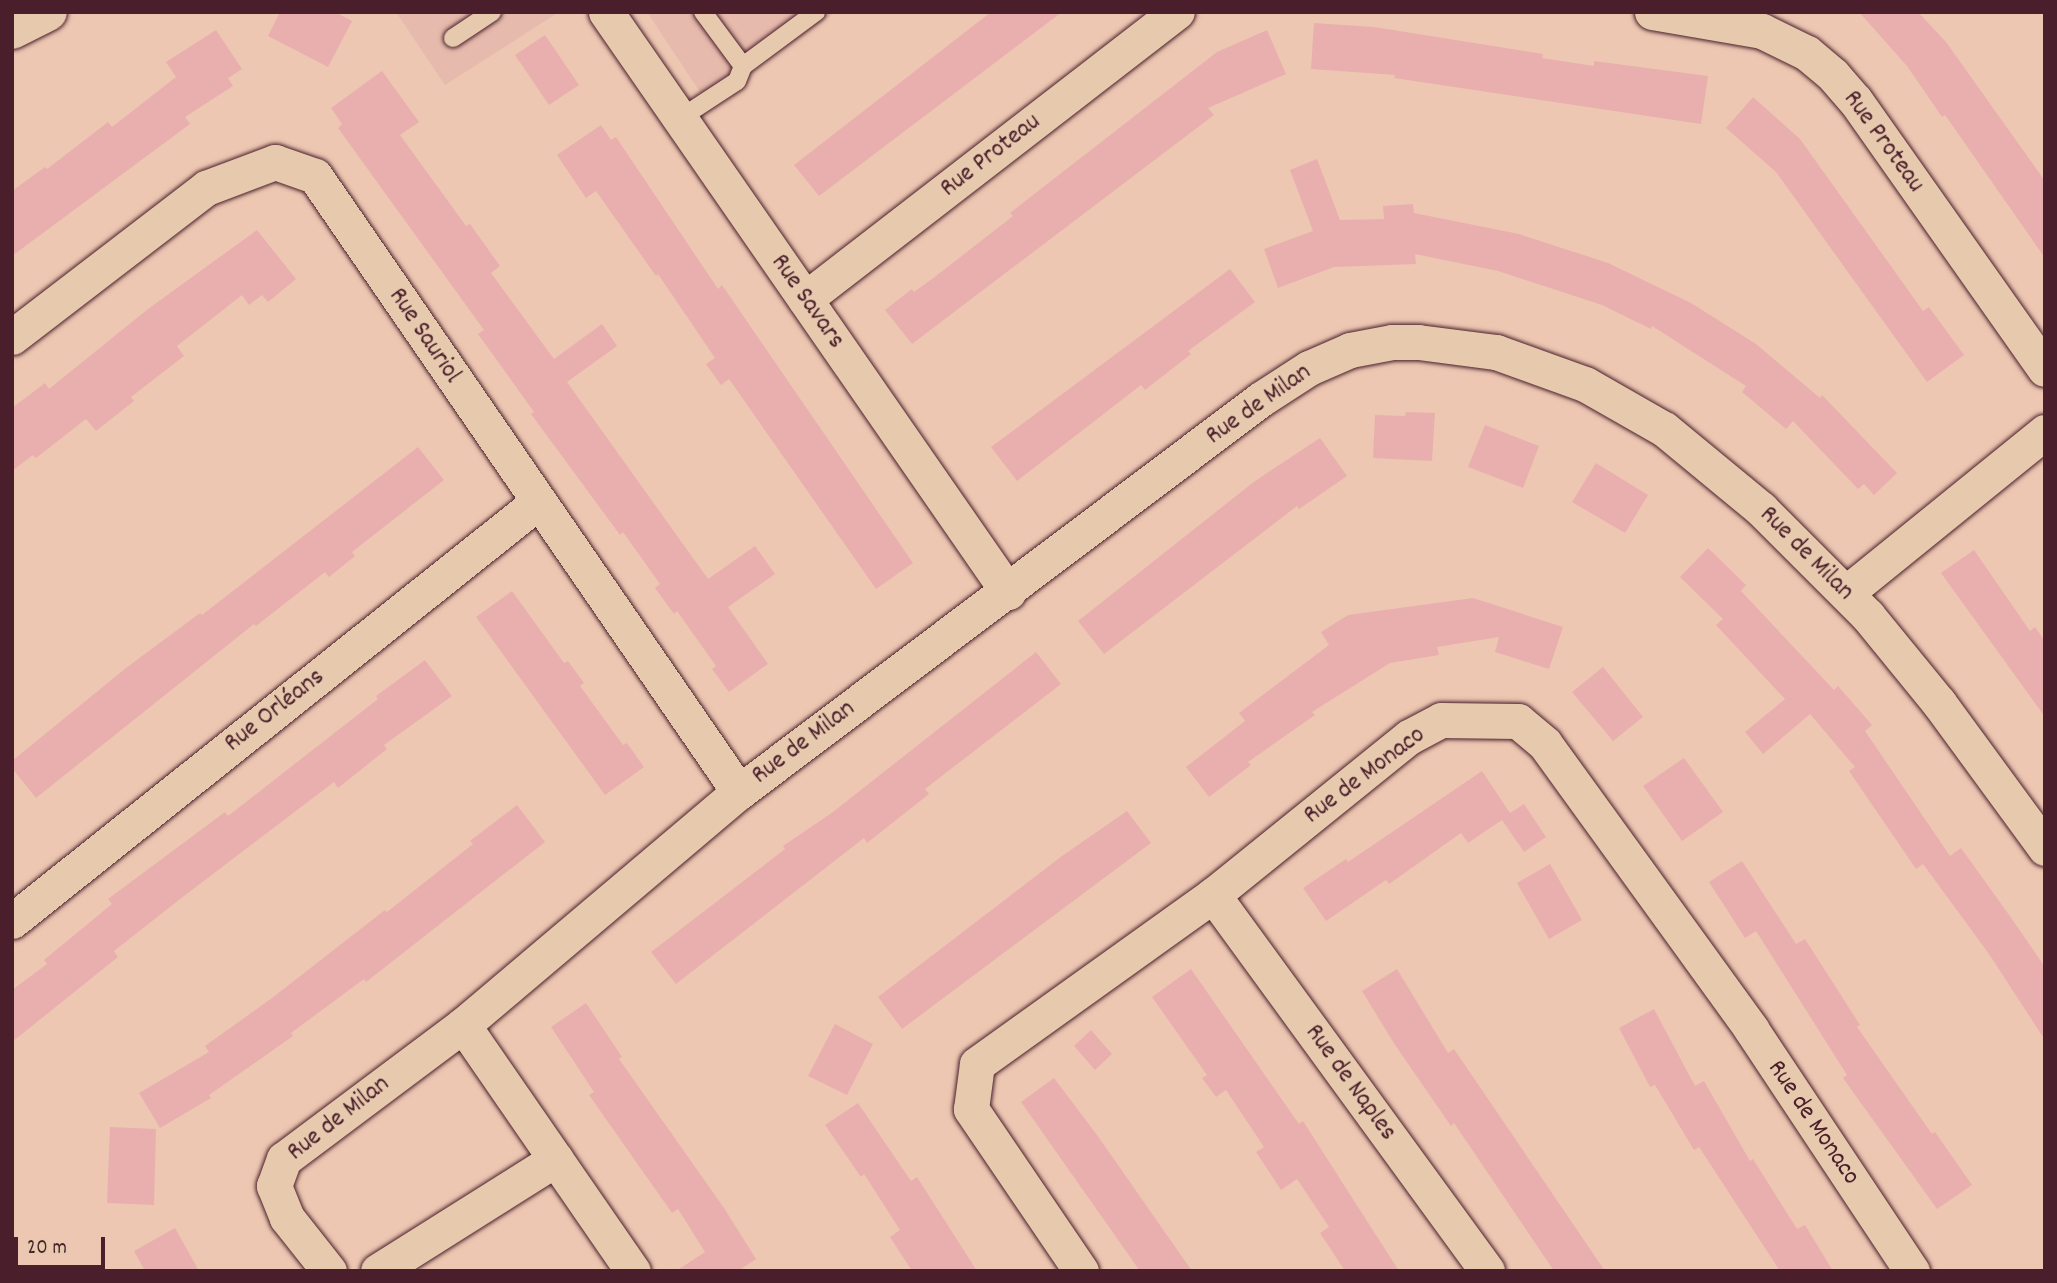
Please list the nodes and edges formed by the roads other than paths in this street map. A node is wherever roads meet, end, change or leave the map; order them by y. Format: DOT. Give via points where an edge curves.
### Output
graph roads {
  1 [pos="48,12"];
  2 [pos="492,12"];
  3 [pos="606,12"];
  4 [pos="703,12"];
  5 [pos="816,12"];
  6 [pos="1177,12"];
  7 [pos="1652,12"];
  8 [pos="12,30"];
  9 [pos="453,38"];
  10 [pos="743,65"];
  11 [pos="679,119"];
  12 [pos="806,299"];
  13 [pos="12,337"];
  14 [pos="2045,369"];
  15 [pos="2045,432"];
  16 [pos="538,502"];
  17 [pos="1008,592"];
  18 [pos="1846,593"];
  19 [pos="739,792"];
  20 [pos="2045,848"];
  21 [pos="1213,895"];
  22 [pos="12,921"];
  23 [pos="463,1025"];
  24 [pos="555,1159"];
  25 [pos="329,1271"];
  26 [pos="378,1271"];
  27 [pos="633,1271"];
  28 [pos="1080,1271"];
  29 [pos="1487,1271"];
  30 [pos="1912,1271"];
  1 -- 8 [label="street"];
  2 -- 9 [label="lane"];
  3 -- 11 [label="street, Rue Savars"];
  4 -- 10 [label="lane"];
  5 -- 10 [label="lane"];
  6 -- 12 [label="street, Rue Proteau"];
  7 -- 14 [label="street, Rue Proteau" via="1762,31 1800,49 1833,75"];
  10 -- 11 [label="lane" via="737,81"];
  11 -- 12 [label="street, Rue Savars"];
  12 -- 17 [label="street, Rue Savars"];
  13 -- 16 [label="street, Rue Sauriol" via="206,188 275,162 315,176"];
  15 -- 18 [label="street"];
  16 -- 19 [label="street, Rue Sauriol"];
  16 -- 22 [label="street, Rue Orléans"];
  17 -- 18 [label="street, Rue de Milan" via="1289,379 1350,350 1418,342 1469,346 1521,359 1585,384 1640,413 1731,481"];
  17 -- 19 [label="street, Rue de Milan"];
  18 -- 20 [label="street, Rue de Milan" via="1918,675"];
  19 -- 23 [label="street, Rue de Milan"];
  21 -- 28 [label="street, Rue de Monaco" via="977,1063 971,1109"];
  21 -- 29 [label="street, Rue de Naples"];
  21 -- 30 [label="street, Rue de Monaco" via="1409,737 1441,720 1518,721 1545,744 1751,1029"];
  23 -- 24 [label="street"];
  23 -- 25 [label="street, Rue de Milan" via="284,1159 274,1186 287,1218"];
  24 -- 26 [label="street"];
  24 -- 27 [label="street"];
}
